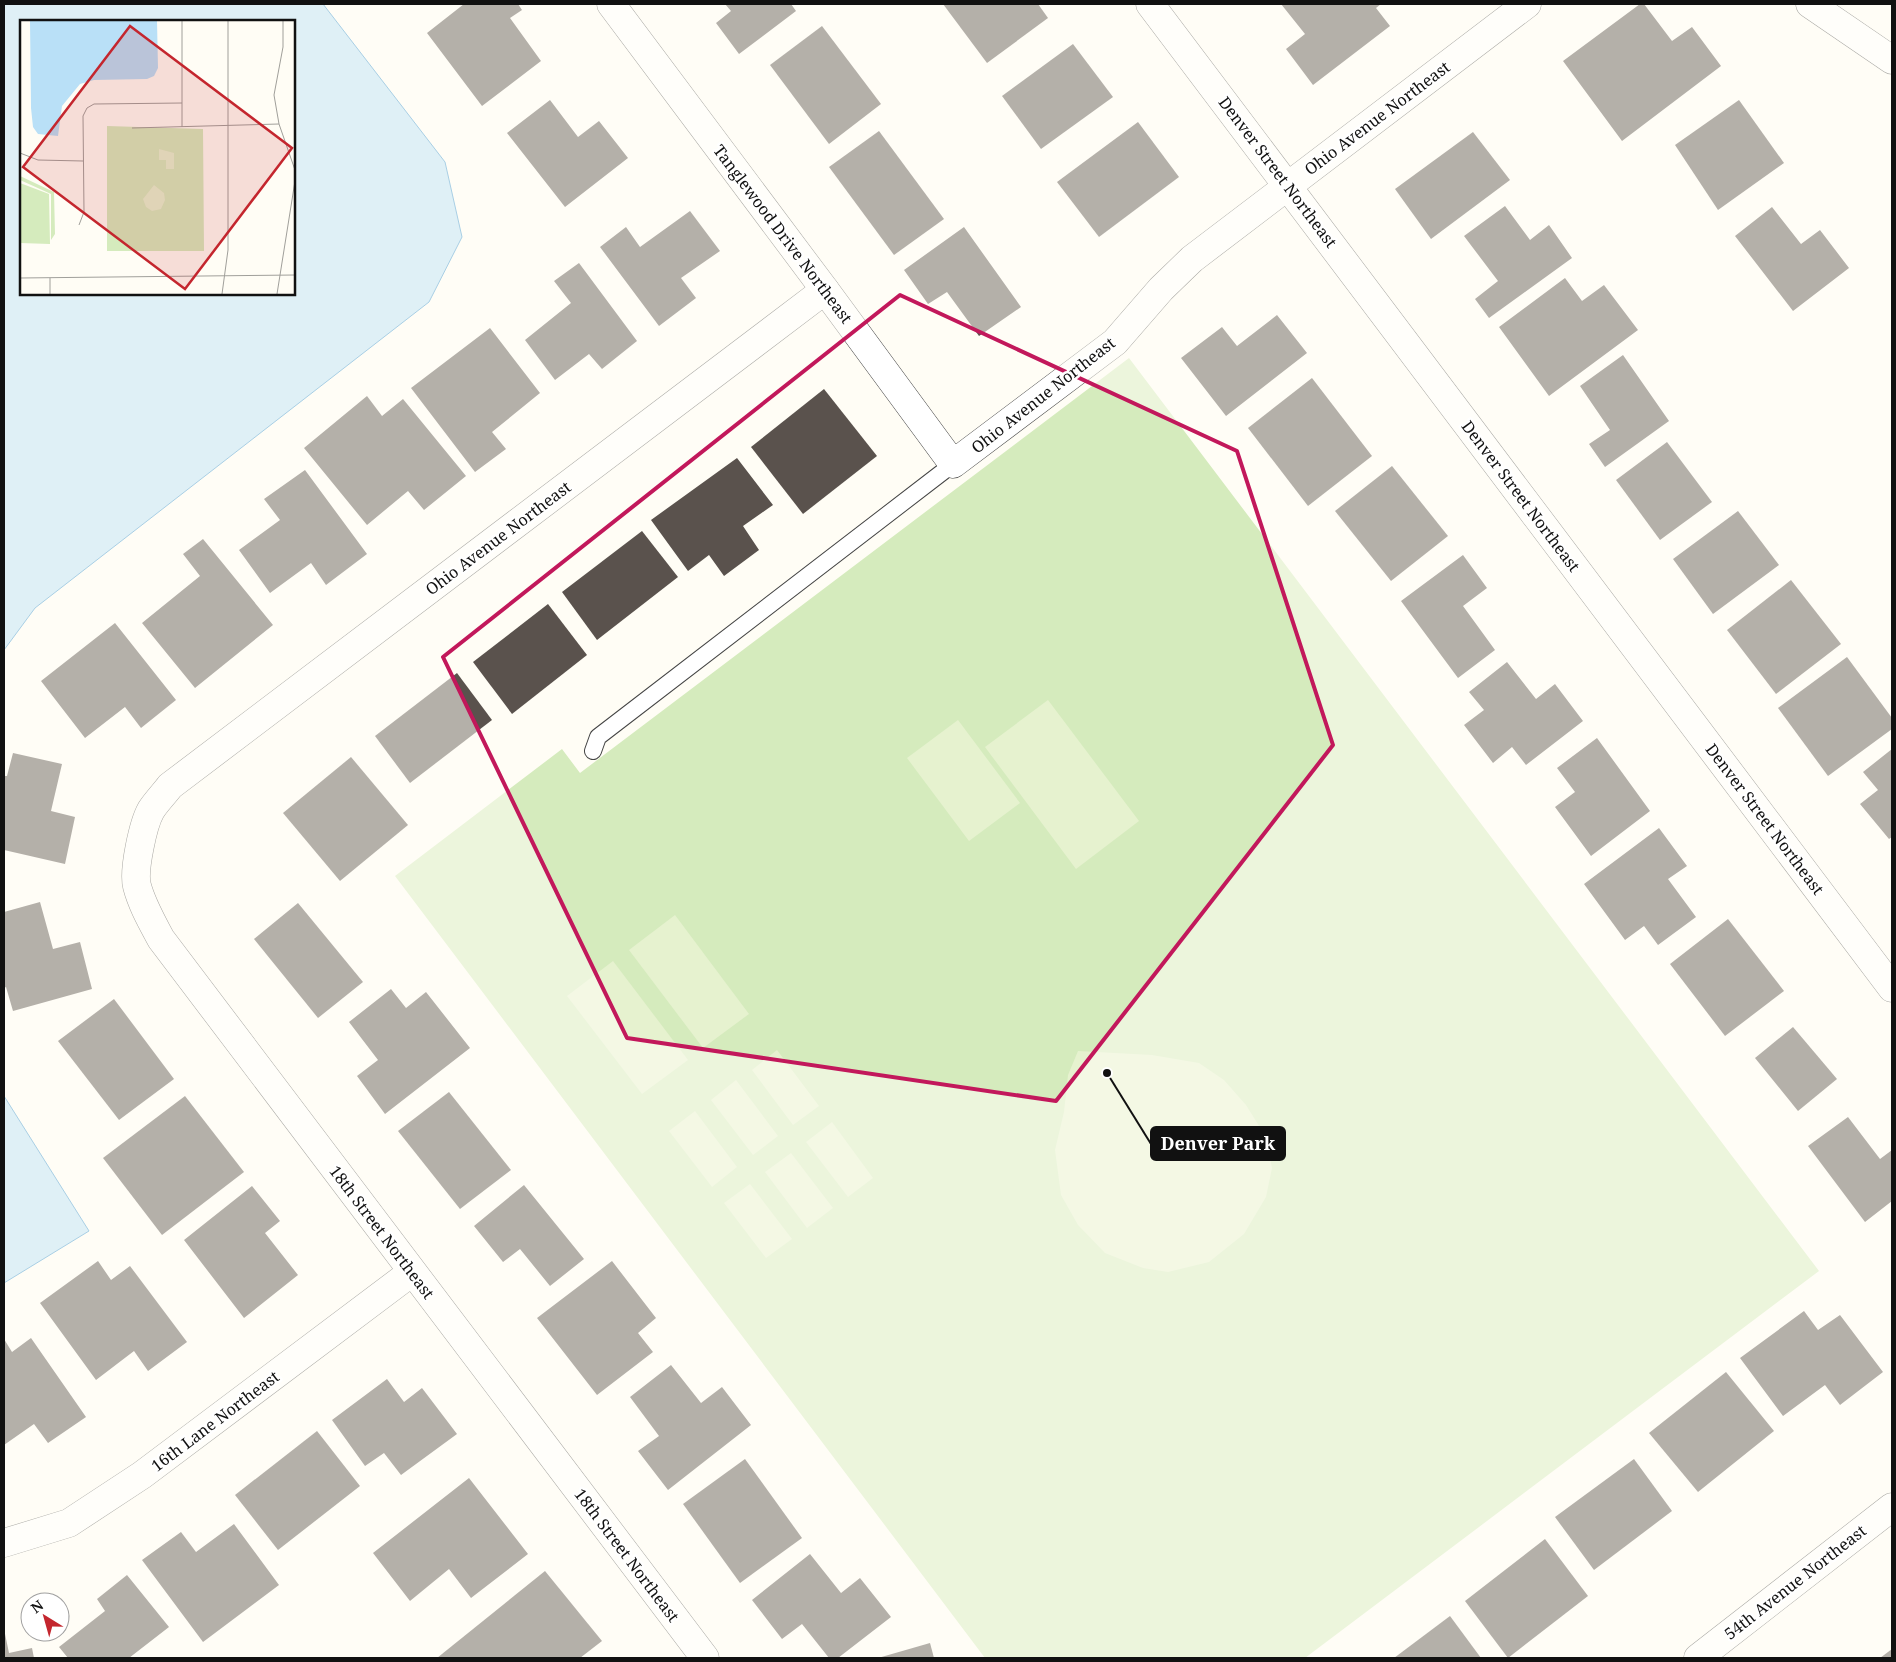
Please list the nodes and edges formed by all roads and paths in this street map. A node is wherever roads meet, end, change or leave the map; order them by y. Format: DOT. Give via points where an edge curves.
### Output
graph roads {
  1 [pos="611,4"];
  2 [pos="1150,4"];
  3 [pos="1527,4"];
  4 [pos="1810,4"];
  5 [pos="1892,60"];
  6 [pos="1288,186"];
  7 [pos="825,290"];
  8 [pos="953,464"];
  9 [pos="593,752"];
  10 [pos="170,786"];
  11 [pos="1892,988"];
  12 [pos="412,1272"];
  13 [pos="1892,1507"];
  14 [pos="4,1543"];
  15 [pos="705,1658"];
  16 [pos="1698,1658"];
  1 -- 7 [label="street, Tanglewood Drive Northeast"];
  2 -- 6 [label="street, Denver Street Northeast"];
  3 -- 6 [label="street, Ohio Avenue Northeast"];
  4 -- 5 [label="street"];
  6 -- 8 [label="street, Ohio Avenue Northeast" via="1192,258 1115,342"];
  6 -- 11 [label="street, Denver Street Northeast"];
  7 -- 8 [label="street, Tanglewood Drive Northeast"];
  7 -- 10 [label="street, Ohio Avenue Northeast"];
  8 -- 9 [label="lane" via="598,738"];
  10 -- 12 [label="street, 18th Street Northeast" via="151,811 138,858 136,884 146,912 161,939"];
  12 -- 14 [label="street, 16th Lane Northeast" via="142,1475 68,1523"];
  12 -- 15 [label="street, 18th Street Northeast"];
  13 -- 16 [label="street, 54th Avenue Northeast"];
}
